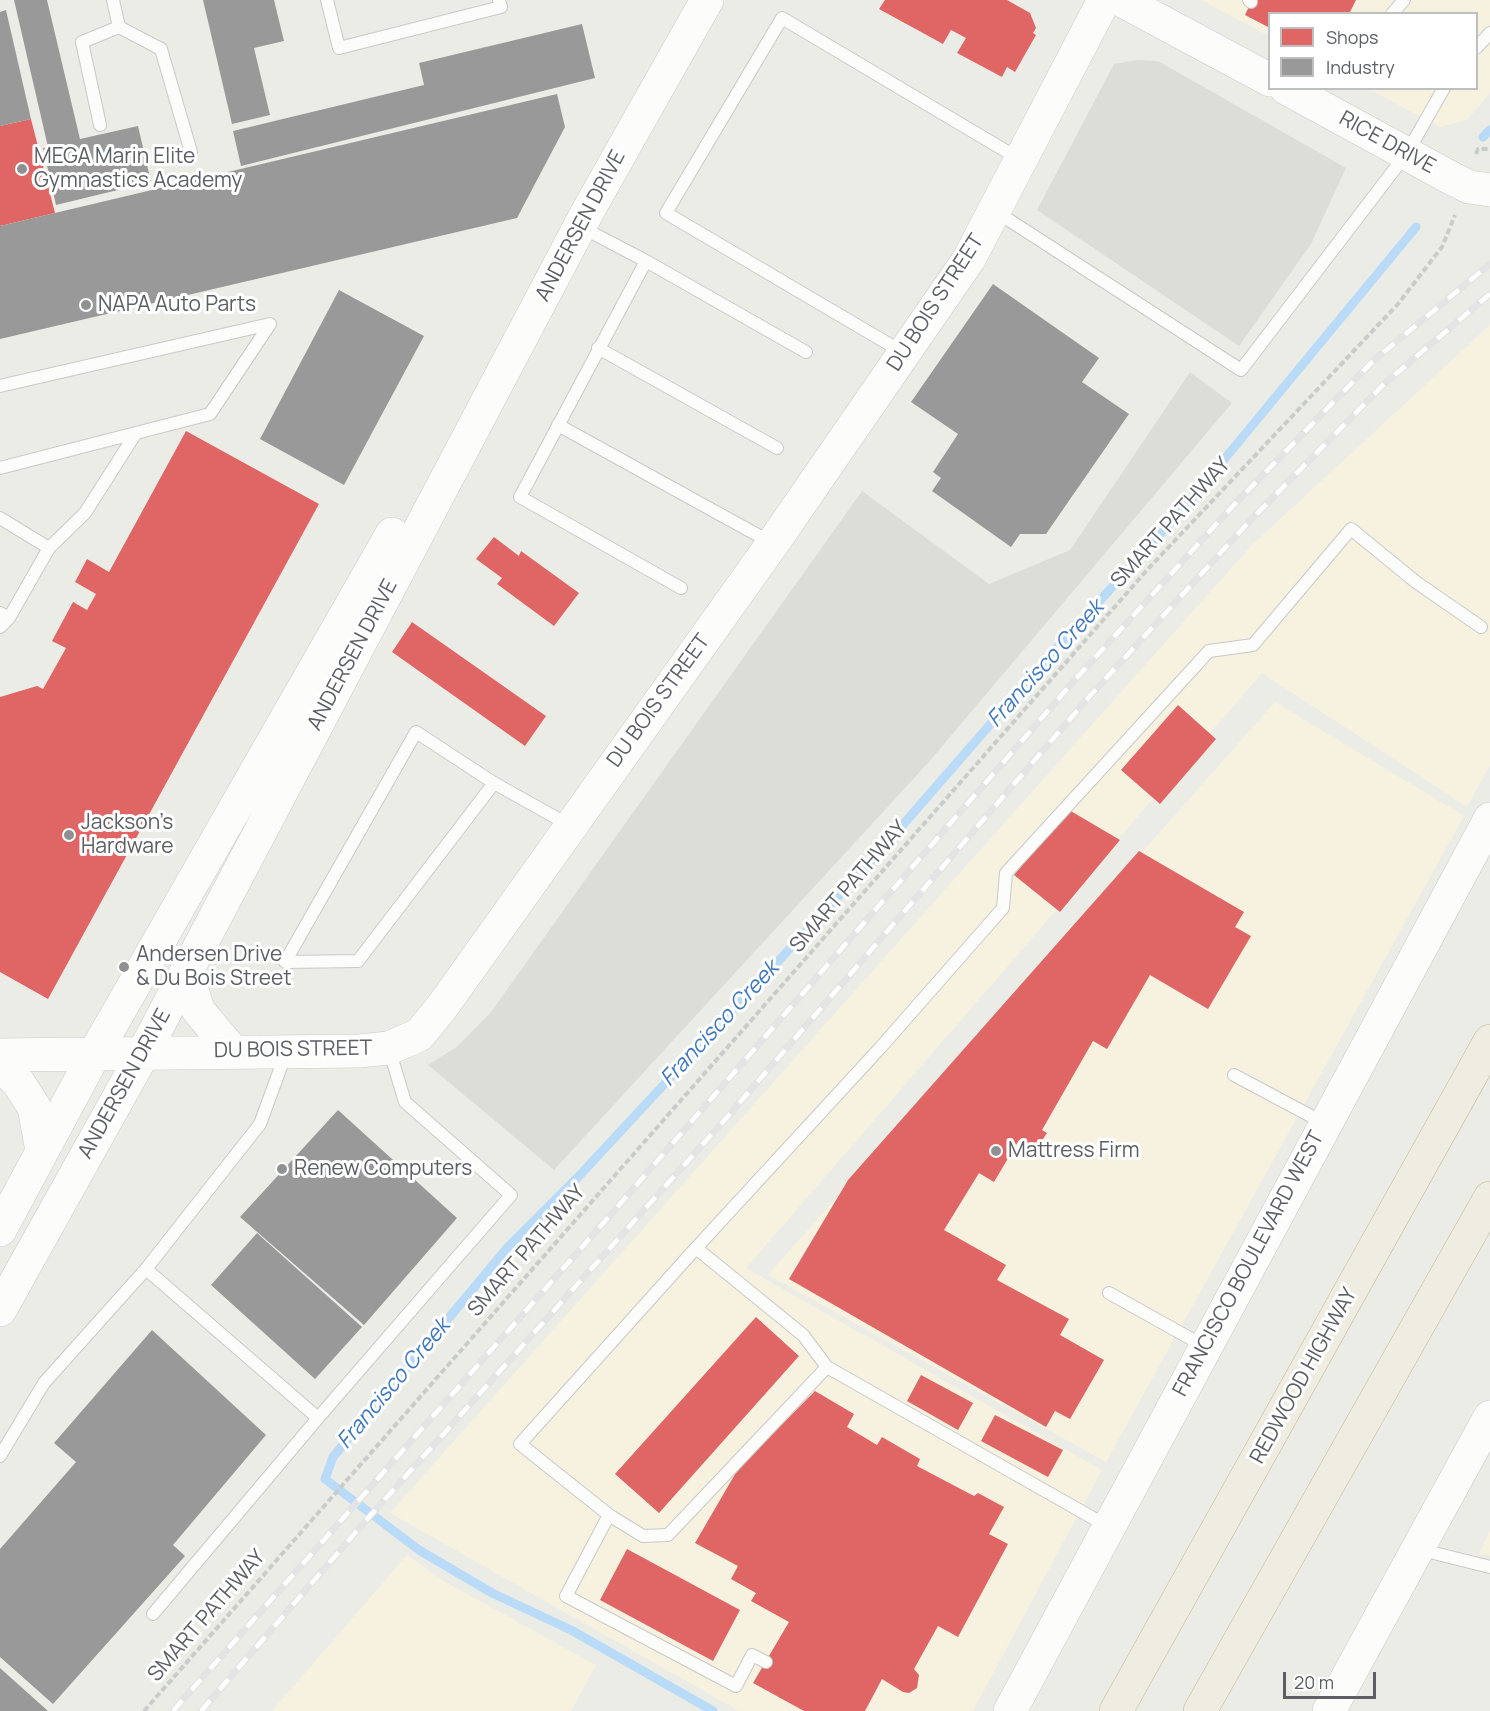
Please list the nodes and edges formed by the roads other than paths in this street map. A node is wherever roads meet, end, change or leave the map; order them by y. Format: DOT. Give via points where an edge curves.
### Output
graph roads {
  1 [pos="113,0"];
  2 [pos="327,0"];
  3 [pos="499,0"];
  4 [pos="682,0"];
  5 [pos="707,0"];
  6 [pos="1104,0"];
  7 [pos="1121,0"];
  8 [pos="1404,0"];
  9 [pos="1394,12"];
  10 [pos="119,27"];
  11 [pos="1490,33"];
  12 [pos="1478,46"];
  13 [pos="1268,79"];
  14 [pos="1290,90"];
  15 [pos="1442,90"];
  16 [pos="100,125"];
  17 [pos="191,152"];
  18 [pos="1407,153"];
  19 [pos="1022,160"];
  20 [pos="1490,190"];
  21 [pos="994,210"];
  22 [pos="580,227"];
  23 [pos="646,261"];
  24 [pos="598,348"];
  25 [pos="806,352"];
  26 [pos="904,354"];
  27 [pos="0,386"];
  28 [pos="558,425"];
  29 [pos="136,433"];
  30 [pos="777,448"];
  31 [pos="0,468"];
  32 [pos="0,518"];
  33 [pos="772,543"];
  34 [pos="49,548"];
  35 [pos="681,588"];
  36 [pos="3,619"];
  37 [pos="1481,627"];
  38 [pos="494,783"];
  39 [pos="1490,819"];
  40 [pos="569,825"];
  41 [pos="189,965"];
  42 [pos="1490,1041"];
  43 [pos="389,1048"];
  44 [pos="144,1052"];
  45 [pos="233,1052"];
  46 [pos="286,1052"];
  47 [pos="95,1053"];
  48 [pos="0,1055"];
  49 [pos="0,1065"];
  50 [pos="1234,1075"];
  51 [pos="1325,1123"];
  52 [pos="42,1151"];
  53 [pos="1490,1198"];
  54 [pos="0,1230"];
  55 [pos="696,1248"];
  56 [pos="147,1269"];
  57 [pos="1109,1293"];
  58 [pos="0,1310"];
  59 [pos="1204,1346"];
  60 [pos="826,1367"];
  61 [pos="1490,1417"];
  62 [pos="318,1418"];
  63 [pos="0,1456"];
  64 [pos="609,1515"];
  65 [pos="1108,1527"];
  66 [pos="1417,1549"];
  67 [pos="1490,1567"];
  68 [pos="153,1614"];
  69 [pos="766,1662"];
  70 [pos="1010,1711"];
  71 [pos="1116,1711"];
  72 [pos="1200,1711"];
  73 [pos="1329,1711"];
  1 -- 10 [label="lane"];
  2 -- 3 [label="lane" via="339,48 501,7"];
  4 -- 47 [label="street, ANDERSEN DRIVE" via="374,568 278,728"];
  5 -- 22 [label="street, ANDERSEN DRIVE"];
  6 -- 19 [label="street, DU BOIS STREET"];
  7 -- 13 [label="street"];
  8 -- 9 [label="lane"];
  10 -- 16 [label="lane" via="82,42"];
  10 -- 17 [label="lane" via="161,49"];
  11 -- 12 [label="lane"];
  14 -- 18 [label="street, RICE DRIVE"];
  15 -- 18 [label="lane"];
  18 -- 20 [label="street, RICE DRIVE" via="1469,187"];
  18 -- 21 [label="lane" via="1241,370"];
  19 -- 21 [label="street, DU BOIS STREET"];
  19 -- 26 [label="lane" via="782,18 666,213"];
  21 -- 26 [label="street, DU BOIS STREET" via="969,260"];
  22 -- 23 [label="lane"];
  22 -- 41 [label="street, ANDERSEN DRIVE"];
  23 -- 24 [label="lane"];
  23 -- 25 [label="lane"];
  24 -- 28 [label="lane"];
  24 -- 30 [label="lane"];
  26 -- 33 [label="street, DU BOIS STREET"];
  27 -- 29 [label="lane" via="270,324 210,414"];
  28 -- 33 [label="lane"];
  28 -- 35 [label="lane" via="520,497"];
  29 -- 31 [label="lane"];
  29 -- 34 [label="lane" via="85,513"];
  32 -- 34 [label="lane"];
  33 -- 40 [label="street, DU BOIS STREET"];
  34 -- 36 [label="lane"];
  37 -- 55 [label="lane" via="1416,582 1351,529 1253,645 1209,651 1014,864 1006,873 1003,908"];
  38 -- 38 [label="lane" via="416,732 285,962 358,961"];
  38 -- 40 [label="lane"];
  39 -- 51 [label="street, FRANCISCO BOULEVARD WEST"];
  40 -- 43 [label="street, DU BOIS STREET" via="442,1007 419,1035"];
  41 -- 44 [label="street, ANDERSEN DRIVE"];
  41 -- 45 [label="street" via="198,1010"];
  42 -- 71 [label="highway, REDWOOD HIGHWAY"];
  43 -- 46 [label="street, DU BOIS STREET"];
  43 -- 62 [label="lane" via="405,1102 511,1195"];
  44 -- 45 [label="street, DU BOIS STREET"];
  44 -- 47 [label="street, DU BOIS STREET"];
  44 -- 58 [label="street, ANDERSEN DRIVE"];
  45 -- 46 [label="street, DU BOIS STREET"];
  46 -- 56 [label="lane" via="260,1124"];
  47 -- 48 [label="street, DU BOIS STREET"];
  47 -- 52 [label="street, ANDERSEN DRIVE"];
  49 -- 52 [label="street" via="34,1107"];
  50 -- 51 [label="lane"];
  51 -- 59 [label="street, FRANCISCO BOULEVARD WEST"];
  52 -- 54 [label="street, ANDERSEN DRIVE"];
  53 -- 72 [label="highway"];
  55 -- 60 [label="lane" via="803,1335"];
  55 -- 64 [label="lane" via="520,1444"];
  56 -- 62 [label="lane"];
  56 -- 63 [label="lane" via="44,1383"];
  57 -- 59 [label="lane"];
  59 -- 65 [label="street, FRANCISCO BOULEVARD WEST"];
  60 -- 64 [label="lane" via="668,1535 643,1536"];
  60 -- 65 [label="lane"];
  61 -- 66 [label="street"];
  62 -- 68 [label="lane"];
  64 -- 69 [label="lane" via="566,1596 736,1686 752,1655"];
  65 -- 70 [label="street, FRANCISCO BOULEVARD WEST"];
  66 -- 67 [label="lane"];
  66 -- 73 [label="street"];
}
